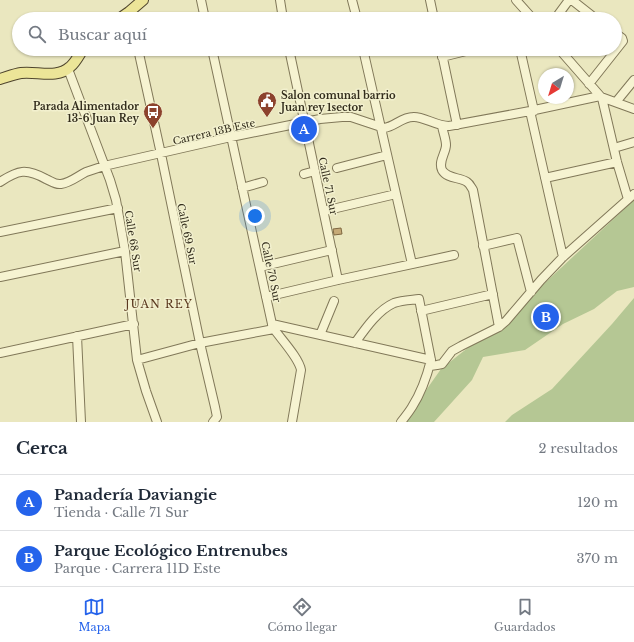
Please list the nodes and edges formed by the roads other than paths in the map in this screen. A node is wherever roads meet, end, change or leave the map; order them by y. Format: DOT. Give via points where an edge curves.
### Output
graph roads {
  1 [pos="143,0"];
  2 [pos="201,0"];
  3 [pos="280,0"];
  4 [pos="352,0"];
  5 [pos="430,0"];
  6 [pos="516,0"];
  7 [pos="569,0"];
  8 [pos="572,0"];
  9 [pos="133,12"];
  10 [pos="204,12"];
  11 [pos="282,12"];
  12 [pos="355,12"];
  13 [pos="433,12"];
  14 [pos="527,12"];
  15 [pos="560,12"];
  16 [pos="587,12"];
  17 [pos="79,56"];
  18 [pos="140,56"];
  19 [pos="214,56"];
  20 [pos="291,56"];
  21 [pos="365,56"];
  22 [pos="442,56"];
  23 [pos="521,56"];
  24 [pos="565,56"];
  25 [pos="611,56"];
  26 [pos="68,69"];
  27 [pos="0,79"];
  28 [pos="634,80"];
  29 [pos="589,84"];
  30 [pos="601,97"];
  31 [pos="616,102"];
  32 [pos="634,109"];
  33 [pos="532,111"];
  34 [pos="305,122"];
  35 [pos="456,125"];
  36 [pos="442,126"];
  37 [pos="381,128"];
  38 [pos="231,137"];
  39 [pos="634,142"];
  40 [pos="614,148"];
  41 [pos="161,154"];
  42 [pos="387,155"];
  43 [pos="616,162"];
  44 [pos="104,166"];
  45 [pos="337,168"];
  46 [pos="315,171"];
  47 [pos="304,174"];
  48 [pos="545,178"];
  49 [pos="0,182"];
  50 [pos="263,182"];
  51 [pos="242,188"];
  52 [pos="396,194"];
  53 [pos="631,197"];
  54 [pos="118,208"];
  55 [pos="324,211"];
  56 [pos="0,232"];
  57 [pos="483,246"];
  58 [pos="332,250"];
  59 [pos="125,251"];
  60 [pos="454,255"];
  61 [pos="563,257"];
  62 [pos="412,264"];
  63 [pos="260,267"];
  64 [pos="0,277"];
  65 [pos="338,280"];
  66 [pos="531,292"];
  67 [pos="493,294"];
  68 [pos="266,297"];
  69 [pos="334,301"];
  70 [pos="421,310"];
  71 [pos="134,324"];
  72 [pos="273,327"];
  73 [pos="499,327"];
  74 [pos="320,335"];
  75 [pos="77,336"];
  76 [pos="200,343"];
  77 [pos="355,343"];
  78 [pos="0,353"];
  79 [pos="137,360"];
  80 [pos="430,363"];
  81 [pos="80,422"];
  82 [pos="157,422"];
  83 [pos="213,422"];
  84 [pos="292,422"];
  85 [pos="401,422"];
  1 -- 9 [label="main road"];
  2 -- 10 [label="street"];
  3 -- 11 [label="street"];
  4 -- 12 [label="street"];
  5 -- 13 [label="street"];
  6 -- 14 [label="street"];
  7 -- 15 [label="street"];
  8 -- 16 [label="street"];
  17 -- 26 [label="main road"];
  18 -- 41 [label="street, Calle 69 Sur"];
  19 -- 38 [label="street, Calle 70 Sur"];
  20 -- 34 [label="street, Calle 71 Sur"];
  21 -- 37 [label="street"];
  22 -- 35 [label="street"];
  23 -- 33 [label="street"];
  24 -- 29 [label="street"];
  25 -- 29 [label="street"];
  26 -- 27 [label="main road" via="55,73 21,73"];
  26 -- 44 [label="street, Calle 68 Sur"];
  28 -- 31 [label="street"];
  29 -- 30 [label="street"];
  30 -- 31 [label="street"];
  30 -- 33 [label="street"];
  30 -- 40 [label="street"];
  31 -- 32 [label="street"];
  33 -- 35 [label="street"];
  33 -- 48 [label="street"];
  34 -- 37 [label="street, Carrera 13B Este" via="351,117"];
  34 -- 38 [label="street, Carrera 13B Este"];
  34 -- 46 [label="street, Calle 71 Sur"];
  35 -- 36 [label="street"];
  36 -- 37 [label="street" via="409,117 388,128"];
  36 -- 57 [label="street" via="446,145 440,164 444,172 470,185"];
  37 -- 42 [label="street"];
  38 -- 41 [label="street, Carrera 13B Este"];
  38 -- 51 [label="street, Calle 70 Sur"];
  39 -- 40 [label="street"];
  40 -- 43 [label="street"];
  41 -- 44 [label="street, Carrera 13B Este"];
  41 -- 76 [label="street, Calle 69 Sur"];
  42 -- 45 [label="street"];
  42 -- 52 [label="street"];
  43 -- 48 [label="street"];
  43 -- 53 [label="street"];
  44 -- 49 [label="street, Carrera 13B Este" via="61,184 25,172 12,174"];
  44 -- 54 [label="street, Calle 68 Sur"];
  46 -- 47 [label="street"];
  46 -- 55 [label="street, Calle 71 Sur"];
  48 -- 61 [label="street"];
  50 -- 51 [label="street"];
  51 -- 63 [label="street, Calle 70 Sur"];
  52 -- 55 [label="street"];
  52 -- 62 [label="street"];
  53 -- 61 [label="street"];
  54 -- 56 [label="street"];
  54 -- 59 [label="street, Calle 68 Sur"];
  55 -- 58 [label="street, Calle 71 Sur"];
  57 -- 66 [label="street" via="517,238"];
  57 -- 67 [label="street"];
  58 -- 63 [label="street"];
  58 -- 65 [label="street, Calle 71 Sur"];
  59 -- 64 [label="street"];
  59 -- 71 [label="street, Calle 68 Sur"];
  60 -- 62 [label="street"];
  61 -- 66 [label="street"];
  62 -- 65 [label="street"];
  63 -- 68 [label="street, Calle 70 Sur"];
  65 -- 68 [label="street"];
  66 -- 73 [label="street"];
  67 -- 70 [label="street"];
  67 -- 73 [label="street"];
  68 -- 72 [label="street, Calle 70 Sur"];
  69 -- 74 [label="street"];
  70 -- 77 [label="street" via="419,299 394,303 368,325"];
  70 -- 80 [label="street"];
  71 -- 75 [label="street"];
  71 -- 79 [label="street, Calle 68 Sur"];
  72 -- 74 [label="street"];
  72 -- 76 [label="street"];
  72 -- 84 [label="street, Calle 70 Sur" via="301,367"];
  73 -- 80 [label="street" via="461,346 442,364 437,366"];
  74 -- 77 [label="street"];
  75 -- 78 [label="street"];
  75 -- 81 [label="street"];
  76 -- 79 [label="street"];
  76 -- 83 [label="street, Calle 69 Sur" via="217,415"];
  77 -- 80 [label="street"];
  79 -- 82 [label="street, Calle 68 Sur"];
  80 -- 85 [label="street" via="412,408"];
}
